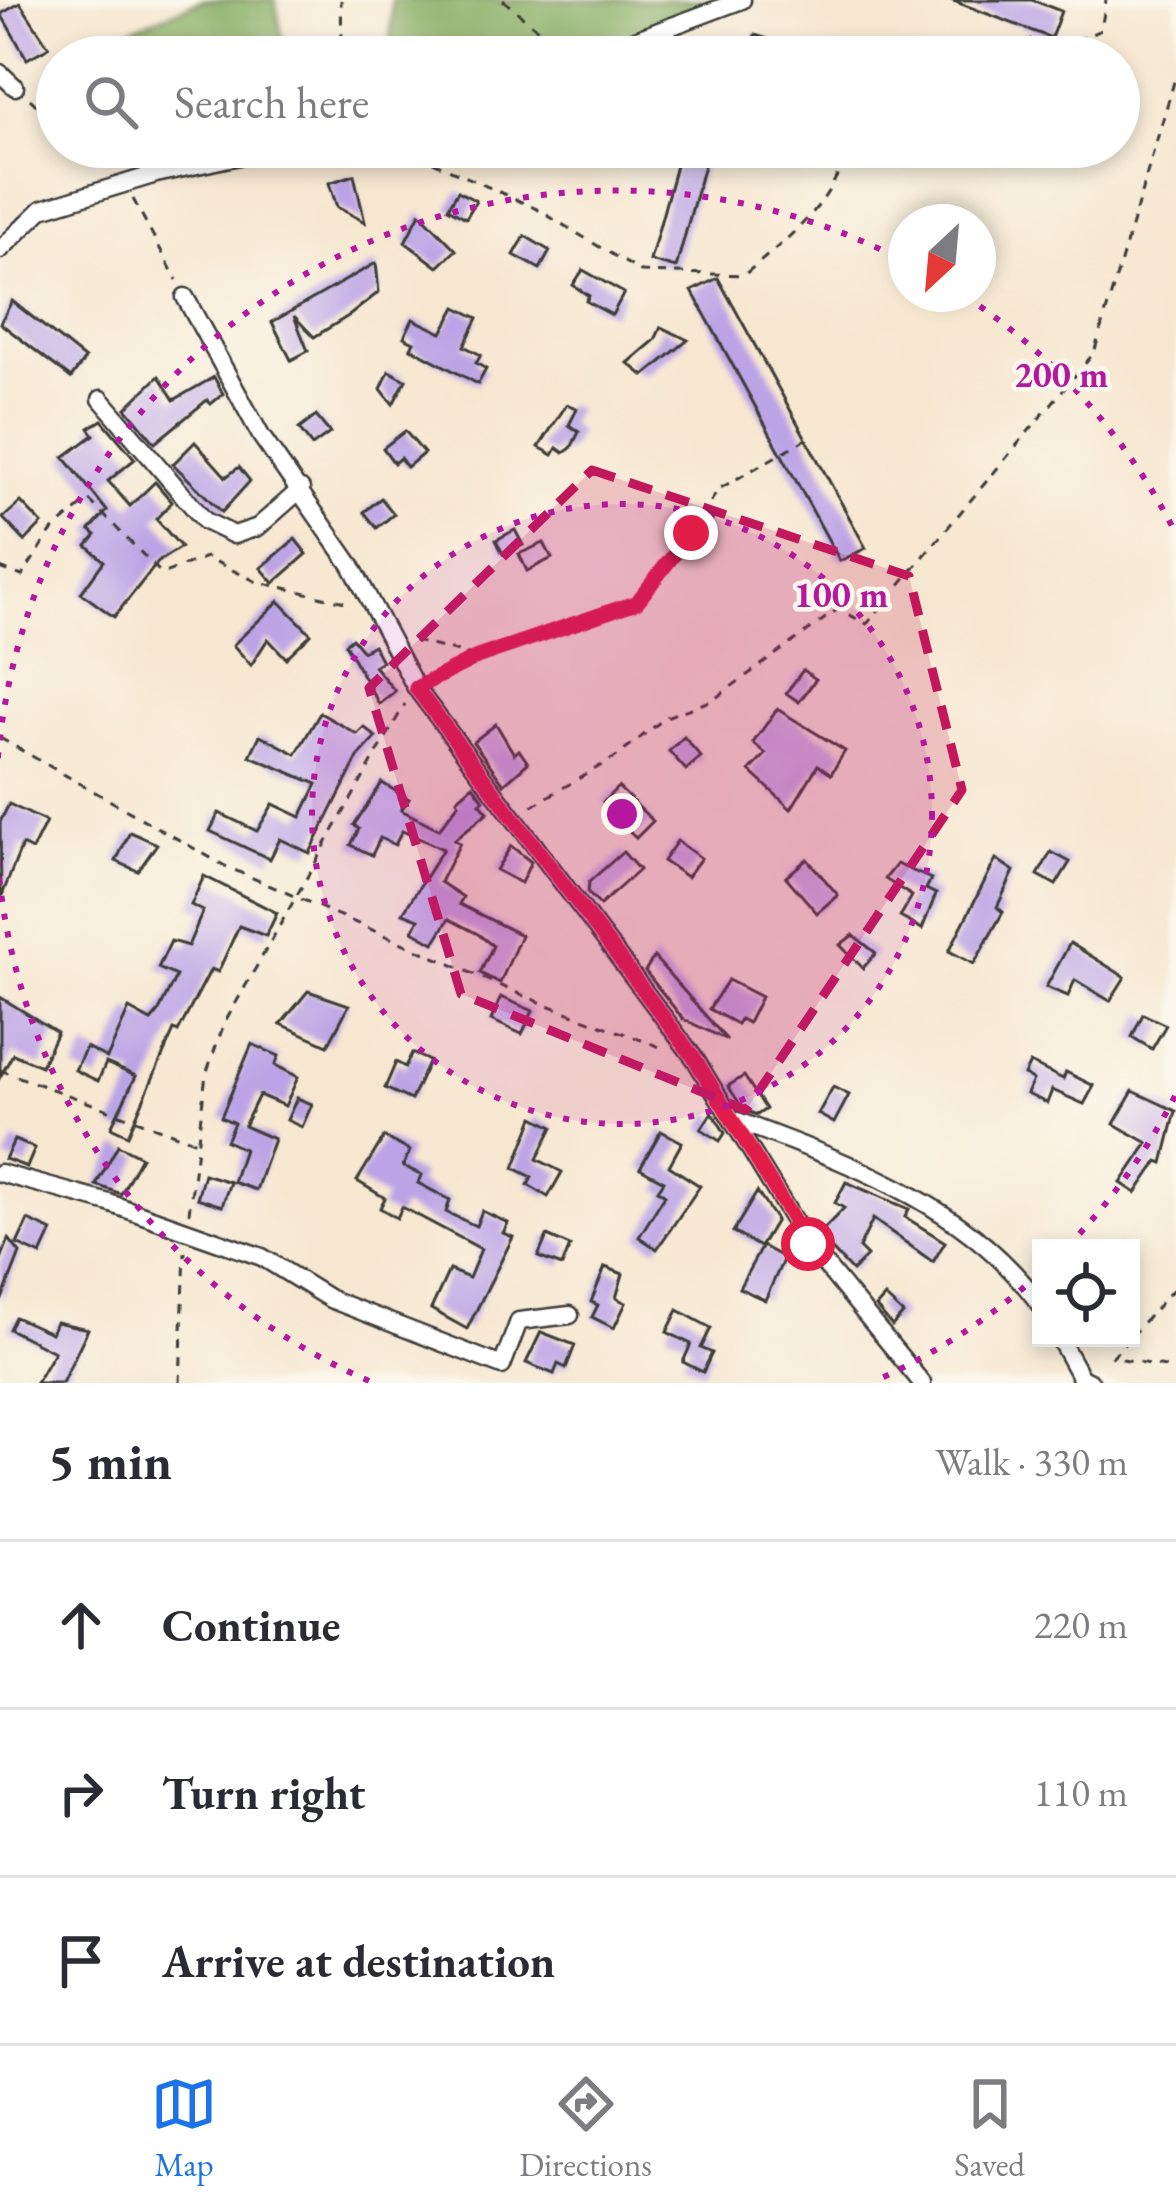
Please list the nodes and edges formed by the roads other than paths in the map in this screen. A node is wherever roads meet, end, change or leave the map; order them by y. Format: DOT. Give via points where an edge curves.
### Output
graph roads {
  1 [pos="742,0"];
  2 [pos="653,36"];
  3 [pos="0,74"];
  4 [pos="15,87"];
  5 [pos="189,168"];
  6 [pos="0,250"];
  7 [pos="185,297"];
  8 [pos="101,399"];
  9 [pos="301,489"];
  10 [pos="735,1120"];
  11 [pos="0,1173"];
  12 [pos="1032,1294"];
  13 [pos="570,1315"];
  14 [pos="1064,1347"];
  15 [pos="922,1383"];
  16 [pos="1091,1383"];
  1 -- 2 [label="street"];
  3 -- 4 [label="street"];
  5 -- 6 [label="street" via="42,209"];
  7 -- 9 [label="street" via="261,436"];
  8 -- 9 [label="street" via="205,521 234,535 258,527"];
  9 -- 10 [label="street" via="416,688"];
  10 -- 12 [label="street" via="941,1208"];
  10 -- 15 [label="street" via="808,1244"];
  11 -- 13 [label="street" via="262,1256 330,1299 502,1366 518,1321"];
  14 -- 16 [label="street"];
}
